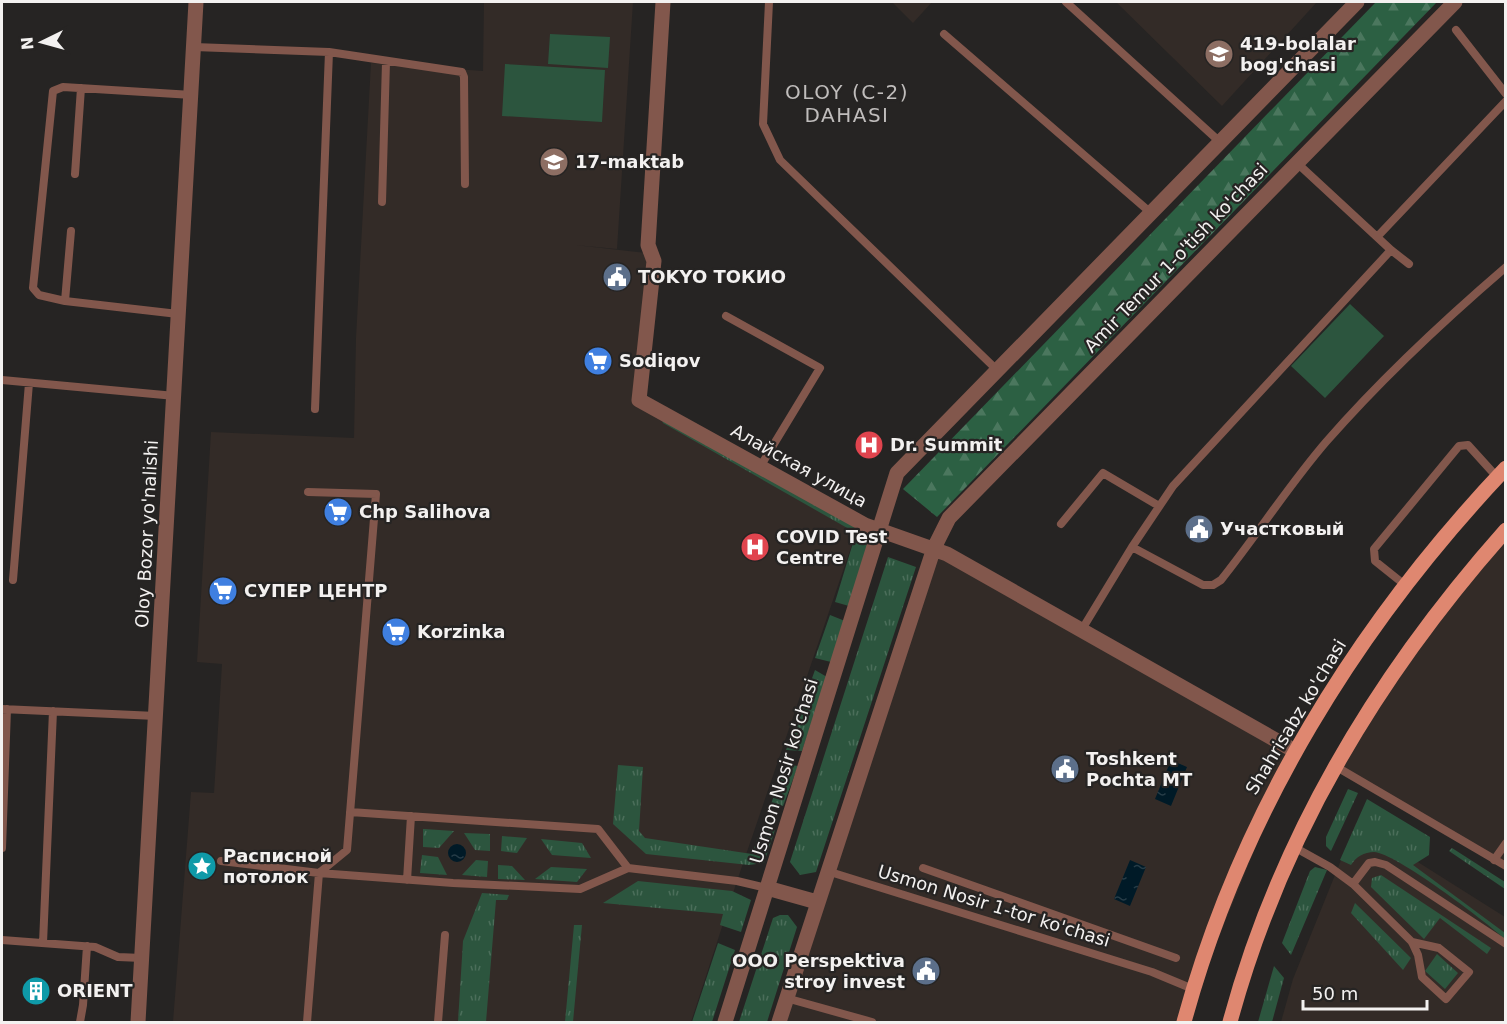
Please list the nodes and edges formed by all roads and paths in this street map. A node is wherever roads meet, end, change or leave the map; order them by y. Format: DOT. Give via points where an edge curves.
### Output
graph roads {
  1 [pos="196,2"];
  2 [pos="663,2"];
  3 [pos="769,2"];
  4 [pos="1066,2"];
  5 [pos="1357,2"];
  6 [pos="1455,2"];
  7 [pos="1456,30"];
  8 [pos="944,34"];
  9 [pos="194,47"];
  10 [pos="329,51"];
  11 [pos="386,62"];
  12 [pos="81,88"];
  13 [pos="1506,94"];
  14 [pos="192,95"];
  15 [pos="1506,101"];
  16 [pos="1220,142"];
  17 [pos="1297,162"];
  18 [pos="75,174"];
  19 [pos="465,184"];
  20 [pos="382,202"];
  21 [pos="1150,213"];
  22 [pos="71,231"];
  23 [pos="1377,237"];
  24 [pos="1391,250"];
  25 [pos="1409,264"];
  26 [pos="1506,267"];
  27 [pos="65,301"];
  28 [pos="178,314"];
  29 [pos="726,316"];
  30 [pos="997,370"];
  31 [pos="2,381"];
  32 [pos="29,383"];
  33 [pos="175,396"];
  34 [pos="315,409"];
  35 [pos="760,467"];
  36 [pos="1501,472"];
  37 [pos="308,492"];
  38 [pos="1159,506"];
  39 [pos="1061,524"];
  40 [pos="1506,530"];
  41 [pos="880,531"];
  42 [pos="1132,547"];
  43 [pos="934,548"];
  44 [pos="13,580"];
  45 [pos="1405,585"];
  46 [pos="1081,631"];
  47 [pos="4,709"];
  48 [pos="54,711"];
  49 [pos="156,716"];
  50 [pos="1295,752"];
  51 [pos="1335,766"];
  52 [pos="350,812"];
  53 [pos="411,816"];
  54 [pos="1506,843"];
  55 [pos="1294,847"];
  56 [pos="2,848"];
  57 [pos="1494,860"];
  58 [pos="221,861"];
  59 [pos="1506,866"];
  60 [pos="628,868"];
  61 [pos="923,868"];
  62 [pos="827,871"];
  63 [pos="320,873"];
  64 [pos="407,880"];
  65 [pos="1353,884"];
  66 [pos="767,888"];
  67 [pos="817,902"];
  68 [pos="445,935"];
  69 [pos="2,940"];
  70 [pos="1412,942"];
  71 [pos="42,943"];
  72 [pos="1506,944"];
  73 [pos="87,946"];
  74 [pos="142,958"];
  75 [pos="1176,958"];
  76 [pos="1193,989"];
  77 [pos="786,998"];
  78 [pos="80,1023"];
  79 [pos="138,1023"];
  80 [pos="307,1023"];
  81 [pos="438,1023"];
  82 [pos="725,1023"];
  83 [pos="778,1023"];
  84 [pos="872,1023"];
  85 [pos="1184,1023"];
  86 [pos="1230,1023"];
  1 -- 9 [label="street, Oloy Bozor yo'nalishi"];
  2 -- 35 [label="street, Алайская улица" via="648,244 654,261 635,396"];
  3 -- 30 [label="lane" via="763,124 780,160"];
  4 -- 16 [label="lane"];
  5 -- 16 [label="street"];
  6 -- 17 [label="street, Amir Temur 1-o'tish ko'chasi"];
  7 -- 13 [label="lane"];
  8 -- 21 [label="lane"];
  9 -- 10 [label="lane"];
  9 -- 14 [label="street, Oloy Bozor yo'nalishi"];
  10 -- 11 [label="lane"];
  10 -- 34 [label="lane"];
  11 -- 19 [label="lane" via="462,72"];
  11 -- 20 [label="lane"];
  12 -- 14 [label="lane"];
  12 -- 18 [label="lane"];
  12 -- 27 [label="lane" via="53,91 33,288 39,295"];
  14 -- 28 [label="street, Oloy Bozor yo'nalishi"];
  15 -- 23 [label="lane"];
  16 -- 21 [label="street"];
  17 -- 23 [label="lane"];
  17 -- 43 [label="street, Amir Temur 1-o'tish ko'chasi" via="949,518"];
  21 -- 30 [label="street"];
  22 -- 27 [label="lane"];
  23 -- 24 [label="lane"];
  24 -- 25 [label="lane"];
  24 -- 38 [label="lane" via="1173,486"];
  26 -- 42 [label="lane" via="1392,372 1325,443 1221,580 1203,585"];
  27 -- 28 [label="lane"];
  28 -- 33 [label="street, Oloy Bozor yo'nalishi"];
  29 -- 35 [label="lane" via="820,368"];
  30 -- 41 [label="street" via="897,473"];
  31 -- 32 [label="lane"];
  32 -- 33 [label="lane"];
  32 -- 44 [label="lane"];
  33 -- 49 [label="street, Oloy Bozor yo'nalishi"];
  35 -- 41 [label="street, Алайская улица"];
  36 -- 45 [label="main road, Shahrisabz ko'chasi" via="1451,526"];
  36 -- 45 [label="lane" via="1468,445 1459,446 1374,549 1375,561"];
  37 -- 52 [label="lane" via="376,494"];
  38 -- 39 [label="lane" via="1103,473"];
  38 -- 42 [label="lane"];
  40 -- 51 [label="main road" via="1410,648"];
  41 -- 43 [label="street, Алайская улица"];
  41 -- 66 [label="street, Usmon Nosir ko'chasi"];
  42 -- 46 [label="lane"];
  43 -- 46 [label="street, Алайская улица"];
  43 -- 62 [label="street"];
  45 -- 50 [label="main road, Shahrisabz ko'chasi"];
  46 -- 50 [label="street, Алайская улица"];
  47 -- 48 [label="lane"];
  47 -- 56 [label="lane"];
  48 -- 49 [label="lane"];
  48 -- 71 [label="lane"];
  49 -- 74 [label="street, Oloy Bozor yo'nalishi"];
  50 -- 76 [label="main road, Shahrisabz ko'chasi" via="1249,841"];
  51 -- 55 [label="main road"];
  51 -- 57 [label="lane"];
  52 -- 53 [label="lane"];
  52 -- 63 [label="lane" via="347,850"];
  53 -- 60 [label="lane" via="598,829"];
  53 -- 64 [label="lane"];
  54 -- 57 [label="lane"];
  55 -- 65 [label="lane"];
  55 -- 86 [label="main road" via="1258,934"];
  57 -- 59 [label="lane"];
  58 -- 63 [label="lane"];
  60 -- 64 [label="lane" via="580,889"];
  60 -- 66 [label="lane"];
  61 -- 75 [label="lane"];
  62 -- 67 [label="street"];
  62 -- 76 [label="lane, Usmon Nosir 1-tor ko'chasi" via="1152,972"];
  63 -- 64 [label="lane"];
  63 -- 80 [label="lane"];
  65 -- 70 [label="lane"];
  65 -- 72 [label="lane" via="1366,865 1382,863"];
  66 -- 67 [label="street"];
  66 -- 82 [label="street, Usmon Nosir ko'chasi"];
  67 -- 77 [label="street"];
  68 -- 81 [label="lane"];
  69 -- 71 [label="lane"];
  70 -- 70 [label="lane" via="1422,977 1446,999 1468,972 1439,948"];
  71 -- 73 [label="lane"];
  73 -- 74 [label="lane" via="105,949 118,957"];
  73 -- 78 [label="lane"];
  74 -- 79 [label="street, Oloy Bozor yo'nalishi"];
  76 -- 85 [label="main road, Shahrisabz ko'chasi"];
  77 -- 83 [label="street"];
  77 -- 84 [label="lane"];
}
